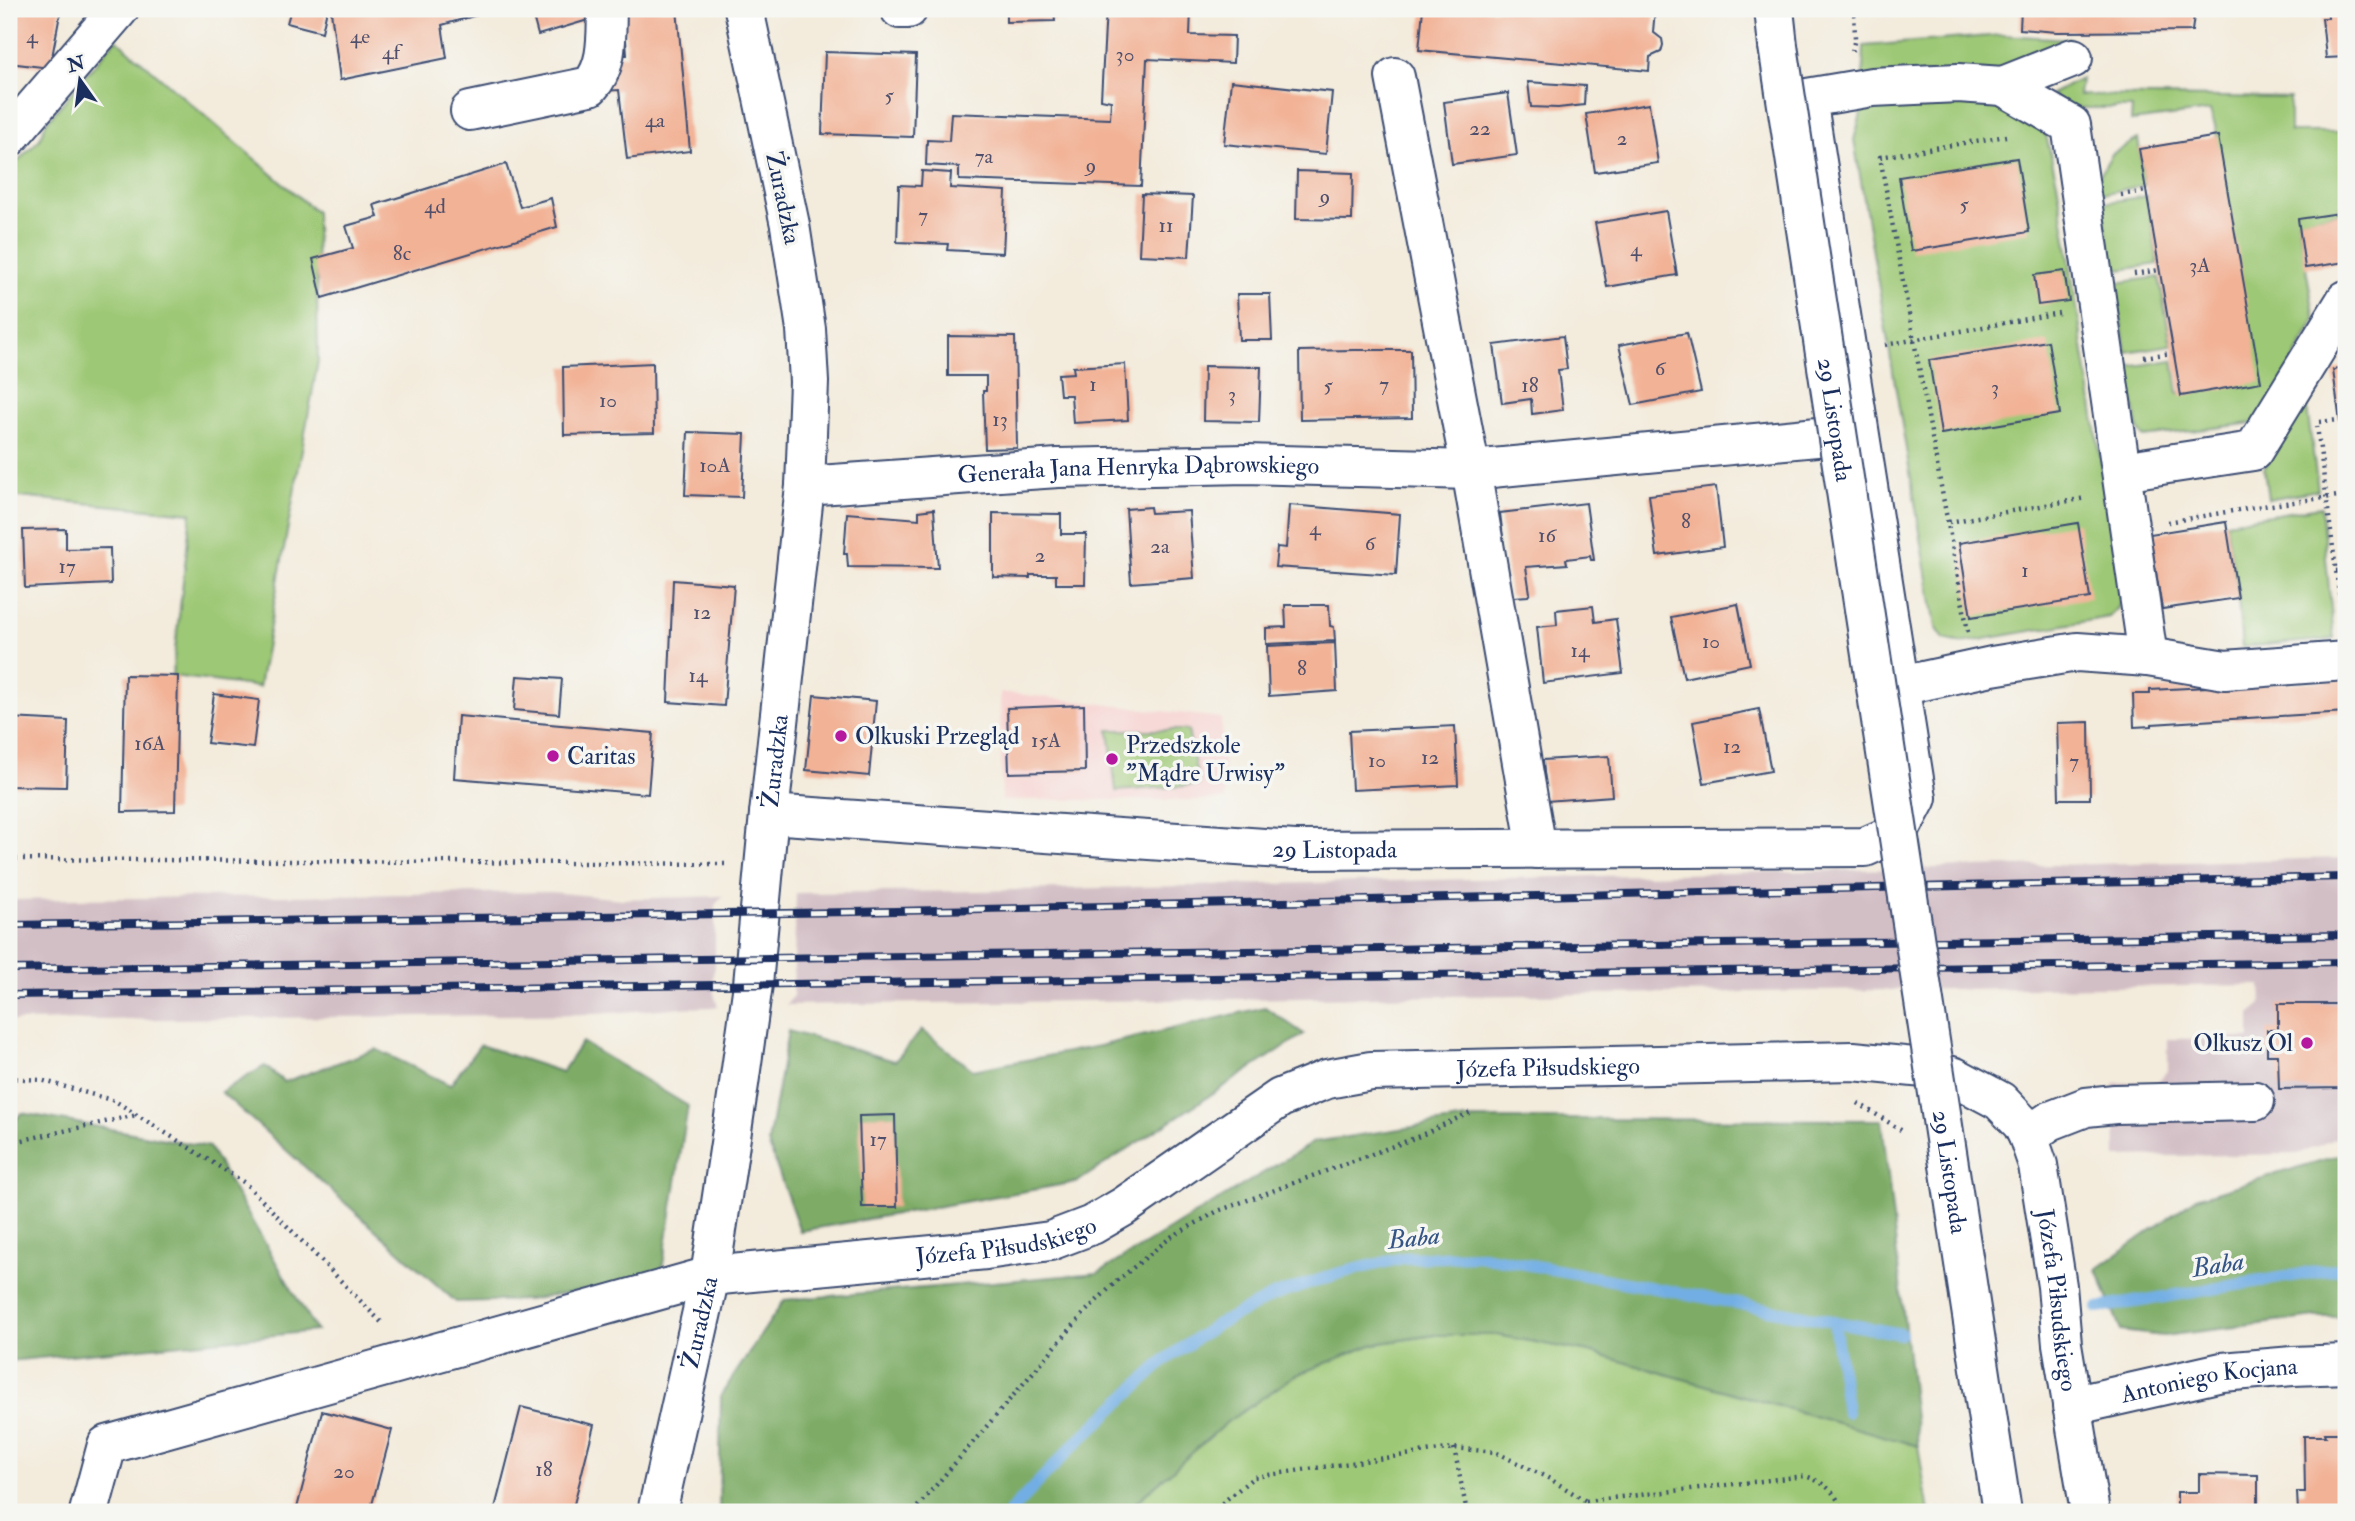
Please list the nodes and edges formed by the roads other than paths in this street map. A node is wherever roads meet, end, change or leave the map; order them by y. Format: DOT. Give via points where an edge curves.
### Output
graph roads {
  1 [pos="119,9"];
  2 [pos="607,9"];
  3 [pos="744,9"];
  4 [pos="900,9"];
  5 [pos="908,9"];
  6 [pos="1774,9"];
  7 [pos="2073,58"];
  8 [pos="1395,77"];
  9 [pos="2003,86"];
  10 [pos="470,111"];
  11 [pos="9,137"];
  12 [pos="2346,300"];
  13 [pos="1859,433"];
  14 [pos="1471,470"];
  15 [pos="2110,484"];
  16 [pos="806,486"];
  17 [pos="2345,647"];
  18 [pos="2148,657"];
  19 [pos="1900,686"];
  20 [pos="769,814"];
  21 [pos="1537,849"];
  22 [pos="2255,1101"];
  23 [pos="2028,1136"];
  24 [pos="710,1276"];
  25 [pos="2346,1364"];
  26 [pos="2072,1406"];
  27 [pos="89,1512"];
  28 [pos="657,1512"];
  29 [pos="2003,1512"];
  30 [pos="2090,1512"];
  1 -- 11 [label="street"];
  2 -- 10 [label="street" via="606,50 598,77 590,86"];
  3 -- 16 [label="street, Żuradzka" via="790,226 806,329"];
  4 -- 5 [label="street"];
  6 -- 29 [label="street, 29 Listopada, bridge"];
  7 -- 9 [label="street"];
  8 -- 14 [label="street"];
  9 -- 13 [label="street, 29 Listopada" via="1872,87 1825,96"];
  9 -- 15 [label="street" via="2071,125"];
  12 -- 15 [label="street" via="2253,451"];
  13 -- 14 [label="street, Generała Jana Henryka Dąbrowskiego"];
  13 -- 19 [label="street, 29 Listopada"];
  14 -- 16 [label="street, Generała Jana Henryka Dąbrowskiego" via="1247,464 1085,468"];
  14 -- 21 [label="street"];
  15 -- 18 [label="street"];
  16 -- 20 [label="street, Żuradzka"];
  17 -- 18 [label="street" via="2225,670"];
  18 -- 19 [label="street" via="2077,652"];
  19 -- 21 [label="street, 29 Listopada" via="1917,798 1899,832 1865,847"];
  20 -- 21 [label="street, 29 Listopada" via="1295,850"];
  20 -- 24 [label="street, Żuradzka" via="753,984"];
  22 -- 23 [label="street" via="2086,1107 2050,1121"];
  23 -- 24 [label="street, Józefa Piłsudskiego" via="2013,1113 1979,1088 1924,1068 1892,1063 1812,1060 1371,1071 1327,1079 1280,1098 1123,1207 1050,1241"];
  23 -- 26 [label="street, Józefa Piłsudskiego" via="2038,1165"];
  24 -- 27 [label="street, Józefa Piłsudskiego" via="107,1445"];
  24 -- 28 [label="street, Żuradzka"];
  25 -- 26 [label="street, Antoniego Kocjana" via="2222,1372"];
  26 -- 30 [label="street, Józefa Piłsudskiego"];
}
